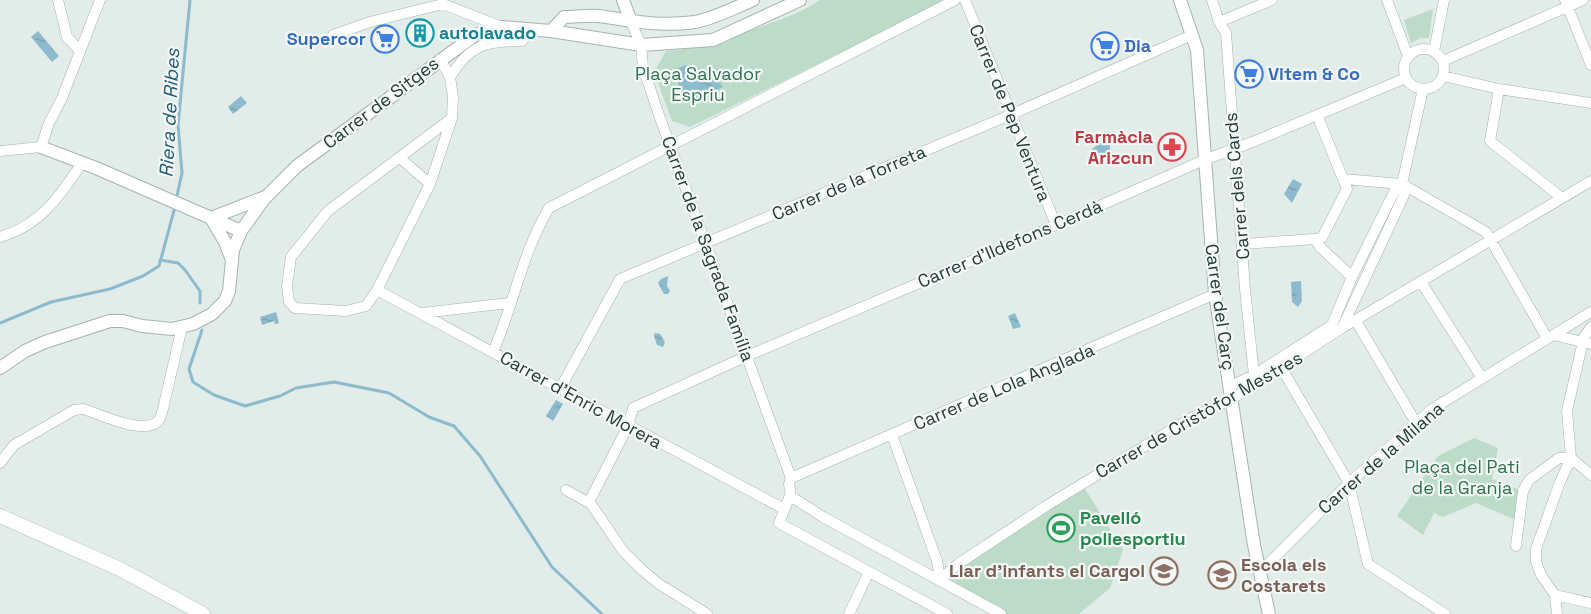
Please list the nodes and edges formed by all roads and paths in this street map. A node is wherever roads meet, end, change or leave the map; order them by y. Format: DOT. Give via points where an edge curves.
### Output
graph roads {
  1 [pos="58,0"];
  2 [pos="100,0"];
  3 [pos="623,0"];
  4 [pos="753,0"];
  5 [pos="800,0"];
  6 [pos="955,0"];
  7 [pos="965,0"];
  8 [pos="1180,0"];
  9 [pos="1212,0"];
  10 [pos="1272,0"];
  11 [pos="1387,0"];
  12 [pos="1444,0"];
  13 [pos="1583,0"];
  14 [pos="1566,3"];
  15 [pos="735,4"];
  16 [pos="631,22"];
  17 [pos="1219,22"];
  18 [pos="502,27"];
  19 [pos="530,29"];
  20 [pos="550,31"];
  21 [pos="333,35"];
  22 [pos="1192,35"];
  23 [pos="641,45"];
  24 [pos="80,51"];
  25 [pos="1434,51"];
  26 [pos="1408,56"];
  27 [pos="440,59"];
  28 [pos="1443,62"];
  29 [pos="1591,65"];
  30 [pos="1443,76"];
  31 [pos="450,77"];
  32 [pos="1406,78"];
  33 [pos="1423,89"];
  34 [pos="1499,89"];
  35 [pos="1591,103"];
  36 [pos="1010,115"];
  37 [pos="1317,115"];
  38 [pos="452,118"];
  39 [pos="670,146"];
  40 [pos="41,147"];
  41 [pos="1234,148"];
  42 [pos="0,152"];
  43 [pos="400,158"];
  44 [pos="1204,160"];
  45 [pos="82,163"];
  46 [pos="1343,179"];
  47 [pos="1591,181"];
  48 [pos="430,184"];
  49 [pos="1402,184"];
  50 [pos="266,197"];
  51 [pos="1562,198"];
  52 [pos="211,218"];
  53 [pos="1056,226"];
  54 [pos="241,231"];
  55 [pos="0,237"];
  56 [pos="1315,239"];
  57 [pos="1492,240"];
  58 [pos="706,242"];
  59 [pos="1242,244"];
  60 [pos="232,260"];
  61 [pos="1352,277"];
  62 [pos="1421,282"];
  63 [pos="378,290"];
  64 [pos="1215,294"];
  65 [pos="510,304"];
  66 [pos="1591,312"];
  67 [pos="422,313"];
  68 [pos="1356,321"];
  69 [pos="182,327"];
  70 [pos="1591,327"];
  71 [pos="1342,328"];
  72 [pos="1550,337"];
  73 [pos="1587,343"];
  74 [pos="493,352"];
  75 [pos="747,356"];
  76 [pos="0,368"];
  77 [pos="1282,369"];
  78 [pos="1254,375"];
  79 [pos="1482,378"];
  80 [pos="1231,386"];
  81 [pos="560,389"];
  82 [pos="1232,399"];
  83 [pos="1416,423"];
  84 [pos="628,426"];
  85 [pos="892,435"];
  86 [pos="1571,458"];
  87 [pos="0,463"];
  88 [pos="1591,476"];
  89 [pos="791,478"];
  90 [pos="1349,483"];
  91 [pos="566,490"];
  92 [pos="791,497"];
  93 [pos="589,502"];
  94 [pos="784,509"];
  95 [pos="0,516"];
  96 [pos="1516,546"];
  97 [pos="869,572"];
  98 [pos="1260,572"];
  99 [pos="940,579"];
  100 [pos="1555,595"];
  101 [pos="1591,603"];
  102 [pos="203,614"];
  103 [pos="706,614"];
  104 [pos="849,614"];
  105 [pos="947,614"];
  106 [pos="1001,614"];
  107 [pos="1269,614"];
  108 [pos="1445,614"];
  109 [pos="1557,614"];
  1 -- 24 [label="street" via="67,37"];
  2 -- 24 [label="street"];
  3 -- 16 [label="street, Carrer de la Sagrada Família"];
  4 -- 15 [label="street"];
  5 -- 23 [label="street, Carrer de Sitges" via="713,40"];
  6 -- 39 [label="street"];
  7 -- 36 [label="street, Carrer de Pep Ventura"];
  8 -- 22 [label="street, Carrer del Carç"];
  9 -- 17 [label="street, Carrer dels Cards"];
  10 -- 17 [label="street"];
  11 -- 26 [label="street"];
  12 -- 25 [label="street"];
  13 -- 14 [label="street"];
  14 -- 28 [label="street"];
  14 -- 29 [label="street"];
  15 -- 16 [label="street" via="709,19 694,22"];
  16 -- 20 [label="street" via="597,16 564,18"];
  16 -- 23 [label="street, Carrer de la Sagrada Família"];
  17 -- 41 [label="street, Carrer dels Cards" via="1226,33"];
  18 -- 19 [label="street, Carrer de Sitges"];
  18 -- 21 [label="street" via="443,4"];
  18 -- 27 [label="street, Carrer de Sitges" via="475,35"];
  19 -- 20 [label="street, Carrer de Sitges"];
  19 -- 31 [label="street" via="522,41 499,41 476,48 463,57"];
  20 -- 23 [label="street, Carrer de Sitges"];
  22 -- 36 [label="street, Carrer de la Torreta"];
  22 -- 44 [label="street, Carrer del Carç" via="1197,50"];
  23 -- 39 [label="street, Carrer de la Sagrada Família" via="642,67"];
  24 -- 40 [label="street"];
  25 -- 26 [label="street" via="1421,49"];
  25 -- 28 [label="street"];
  26 -- 32 [label="street" via="1404,71"];
  27 -- 31 [label="street"];
  27 -- 50 [label="street, Carrer de Sitges" via="297,166"];
  28 -- 30 [label="street"];
  30 -- 33 [label="street" via="1439,82"];
  30 -- 34 [label="street"];
  31 -- 38 [label="street"];
  32 -- 33 [label="street"];
  32 -- 37 [label="street, Carrer d'Ildefons Cerdà"];
  33 -- 49 [label="street"];
  34 -- 35 [label="street"];
  34 -- 51 [label="street" via="1490,141"];
  36 -- 53 [label="street, Carrer de Pep Ventura"];
  36 -- 58 [label="street, Carrer de la Torreta"];
  37 -- 41 [label="street, Carrer d'Ildefons Cerdà"];
  37 -- 46 [label="street"];
  38 -- 43 [label="street"];
  38 -- 48 [label="street"];
  39 -- 58 [label="street, Carrer de la Sagrada Família"];
  39 -- 65 [label="street" via="549,208 536,230"];
  40 -- 42 [label="street"];
  40 -- 45 [label="street"];
  41 -- 44 [label="street, Carrer d'Ildefons Cerdà"];
  41 -- 59 [label="street, Carrer dels Cards"];
  43 -- 48 [label="street"];
  43 -- 63 [label="street" via="328,211 291,257 289,266 289,302 295,308 346,311 366,306"];
  44 -- 53 [label="street, Carrer d'Ildefons Cerdà"];
  44 -- 64 [label="street, Carrer del Carç"];
  45 -- 52 [label="street"];
  45 -- 55 [label="street" via="60,195 27,227"];
  46 -- 49 [label="street"];
  46 -- 56 [label="street" via="1347,189 1322,238"];
  47 -- 51 [label="street, Carrer de Cristòfor Mestres"];
  48 -- 63 [label="street"];
  49 -- 57 [label="street" via="1486,232"];
  49 -- 61 [label="street" via="1395,190"];
  49 -- 71 [label="street" via="1404,195"];
  50 -- 52 [label="street"];
  50 -- 54 [label="street"];
  51 -- 57 [label="street, Carrer de Cristòfor Mestres"];
  52 -- 54 [label="street"];
  52 -- 60 [label="street"];
  53 -- 75 [label="street, Carrer d'Ildefons Cerdà"];
  54 -- 60 [label="street"];
  56 -- 59 [label="street"];
  56 -- 61 [label="street"];
  57 -- 62 [label="street, Carrer de Cristòfor Mestres"];
  57 -- 72 [label="street"];
  58 -- 75 [label="street, Carrer de la Sagrada Família"];
  58 -- 81 [label="street, Carrer de la Torreta" via="620,280"];
  59 -- 78 [label="street, Carrer dels Cards"];
  60 -- 69 [label="street" via="225,300 202,320"];
  61 -- 78 [label="street" via="1332,325"];
  62 -- 68 [label="street, Carrer de Cristòfor Mestres"];
  62 -- 79 [label="street"];
  63 -- 67 [label="street, Carrer d'Enric Morera"];
  64 -- 80 [label="street, Carrer del Carç"];
  64 -- 85 [label="street, Carrer de Lola Anglada"];
  65 -- 67 [label="street"];
  65 -- 74 [label="street"];
  66 -- 72 [label="street, Carrer de la Milana"];
  67 -- 74 [label="street, Carrer d'Enric Morera"];
  68 -- 71 [label="street, Carrer de Cristòfor Mestres"];
  68 -- 83 [label="street"];
  69 -- 76 [label="street" via="160,328 110,321 45,342"];
  69 -- 87 [label="street" via="163,409 159,420 151,426 135,426 83,409 74,410 14,445"];
  70 -- 73 [label="street" via="1584,337"];
  71 -- 77 [label="street, Carrer de Cristòfor Mestres"];
  72 -- 73 [label="street"];
  72 -- 79 [label="street, Carrer de la Milana"];
  73 -- 86 [label="street" via="1567,411"];
  74 -- 81 [label="street, Carrer d'Enric Morera"];
  75 -- 84 [label="street, Carrer d'Ildefons Cerdà" via="633,408"];
  75 -- 89 [label="street, Carrer de la Sagrada Família"];
  77 -- 82 [label="street, Carrer de Cristòfor Mestres"];
  77 -- 90 [label="street"];
  78 -- 80 [label="street"];
  79 -- 83 [label="street, Carrer de la Milana" via="1432,409"];
  80 -- 82 [label="street, Carrer del Carç"];
  81 -- 84 [label="street, Carrer d'Enric Morera"];
  82 -- 98 [label="street, Carrer del Carç"];
  82 -- 99 [label="street, Carrer de Cristòfor Mestres" via="1189,419 1053,502"];
  83 -- 90 [label="street, Carrer de la Milana"];
  84 -- 93 [label="street, Carrer d'Ildefons Cerdà"];
  84 -- 94 [label="street, Carrer d'Enric Morera"];
  85 -- 89 [label="street, Carrer de Lola Anglada"];
  85 -- 99 [label="street" via="937,561"];
  86 -- 88 [label="street"];
  86 -- 96 [label="street" via="1559,458 1528,480"];
  86 -- 100 [label="street" via="1536,549 1541,575"];
  89 -- 92 [label="street, Carrer de la Sagrada Família" via="788,484"];
  90 -- 98 [label="street, Carrer de la Milana"];
  90 -- 108 [label="street" via="1370,566"];
  91 -- 93 [label="street"];
  92 -- 94 [label="street"];
  92 -- 99 [label="street"];
  93 -- 103 [label="street" via="623,551 642,570"];
  94 -- 97 [label="street" via="779,523"];
  95 -- 102 [label="main road" via="120,569"];
  97 -- 104 [label="street"];
  97 -- 105 [label="street"];
  98 -- 107 [label="street, Carrer del Carç"];
  99 -- 106 [label="street"];
  100 -- 101 [label="street"];
  100 -- 109 [label="street"];
}
